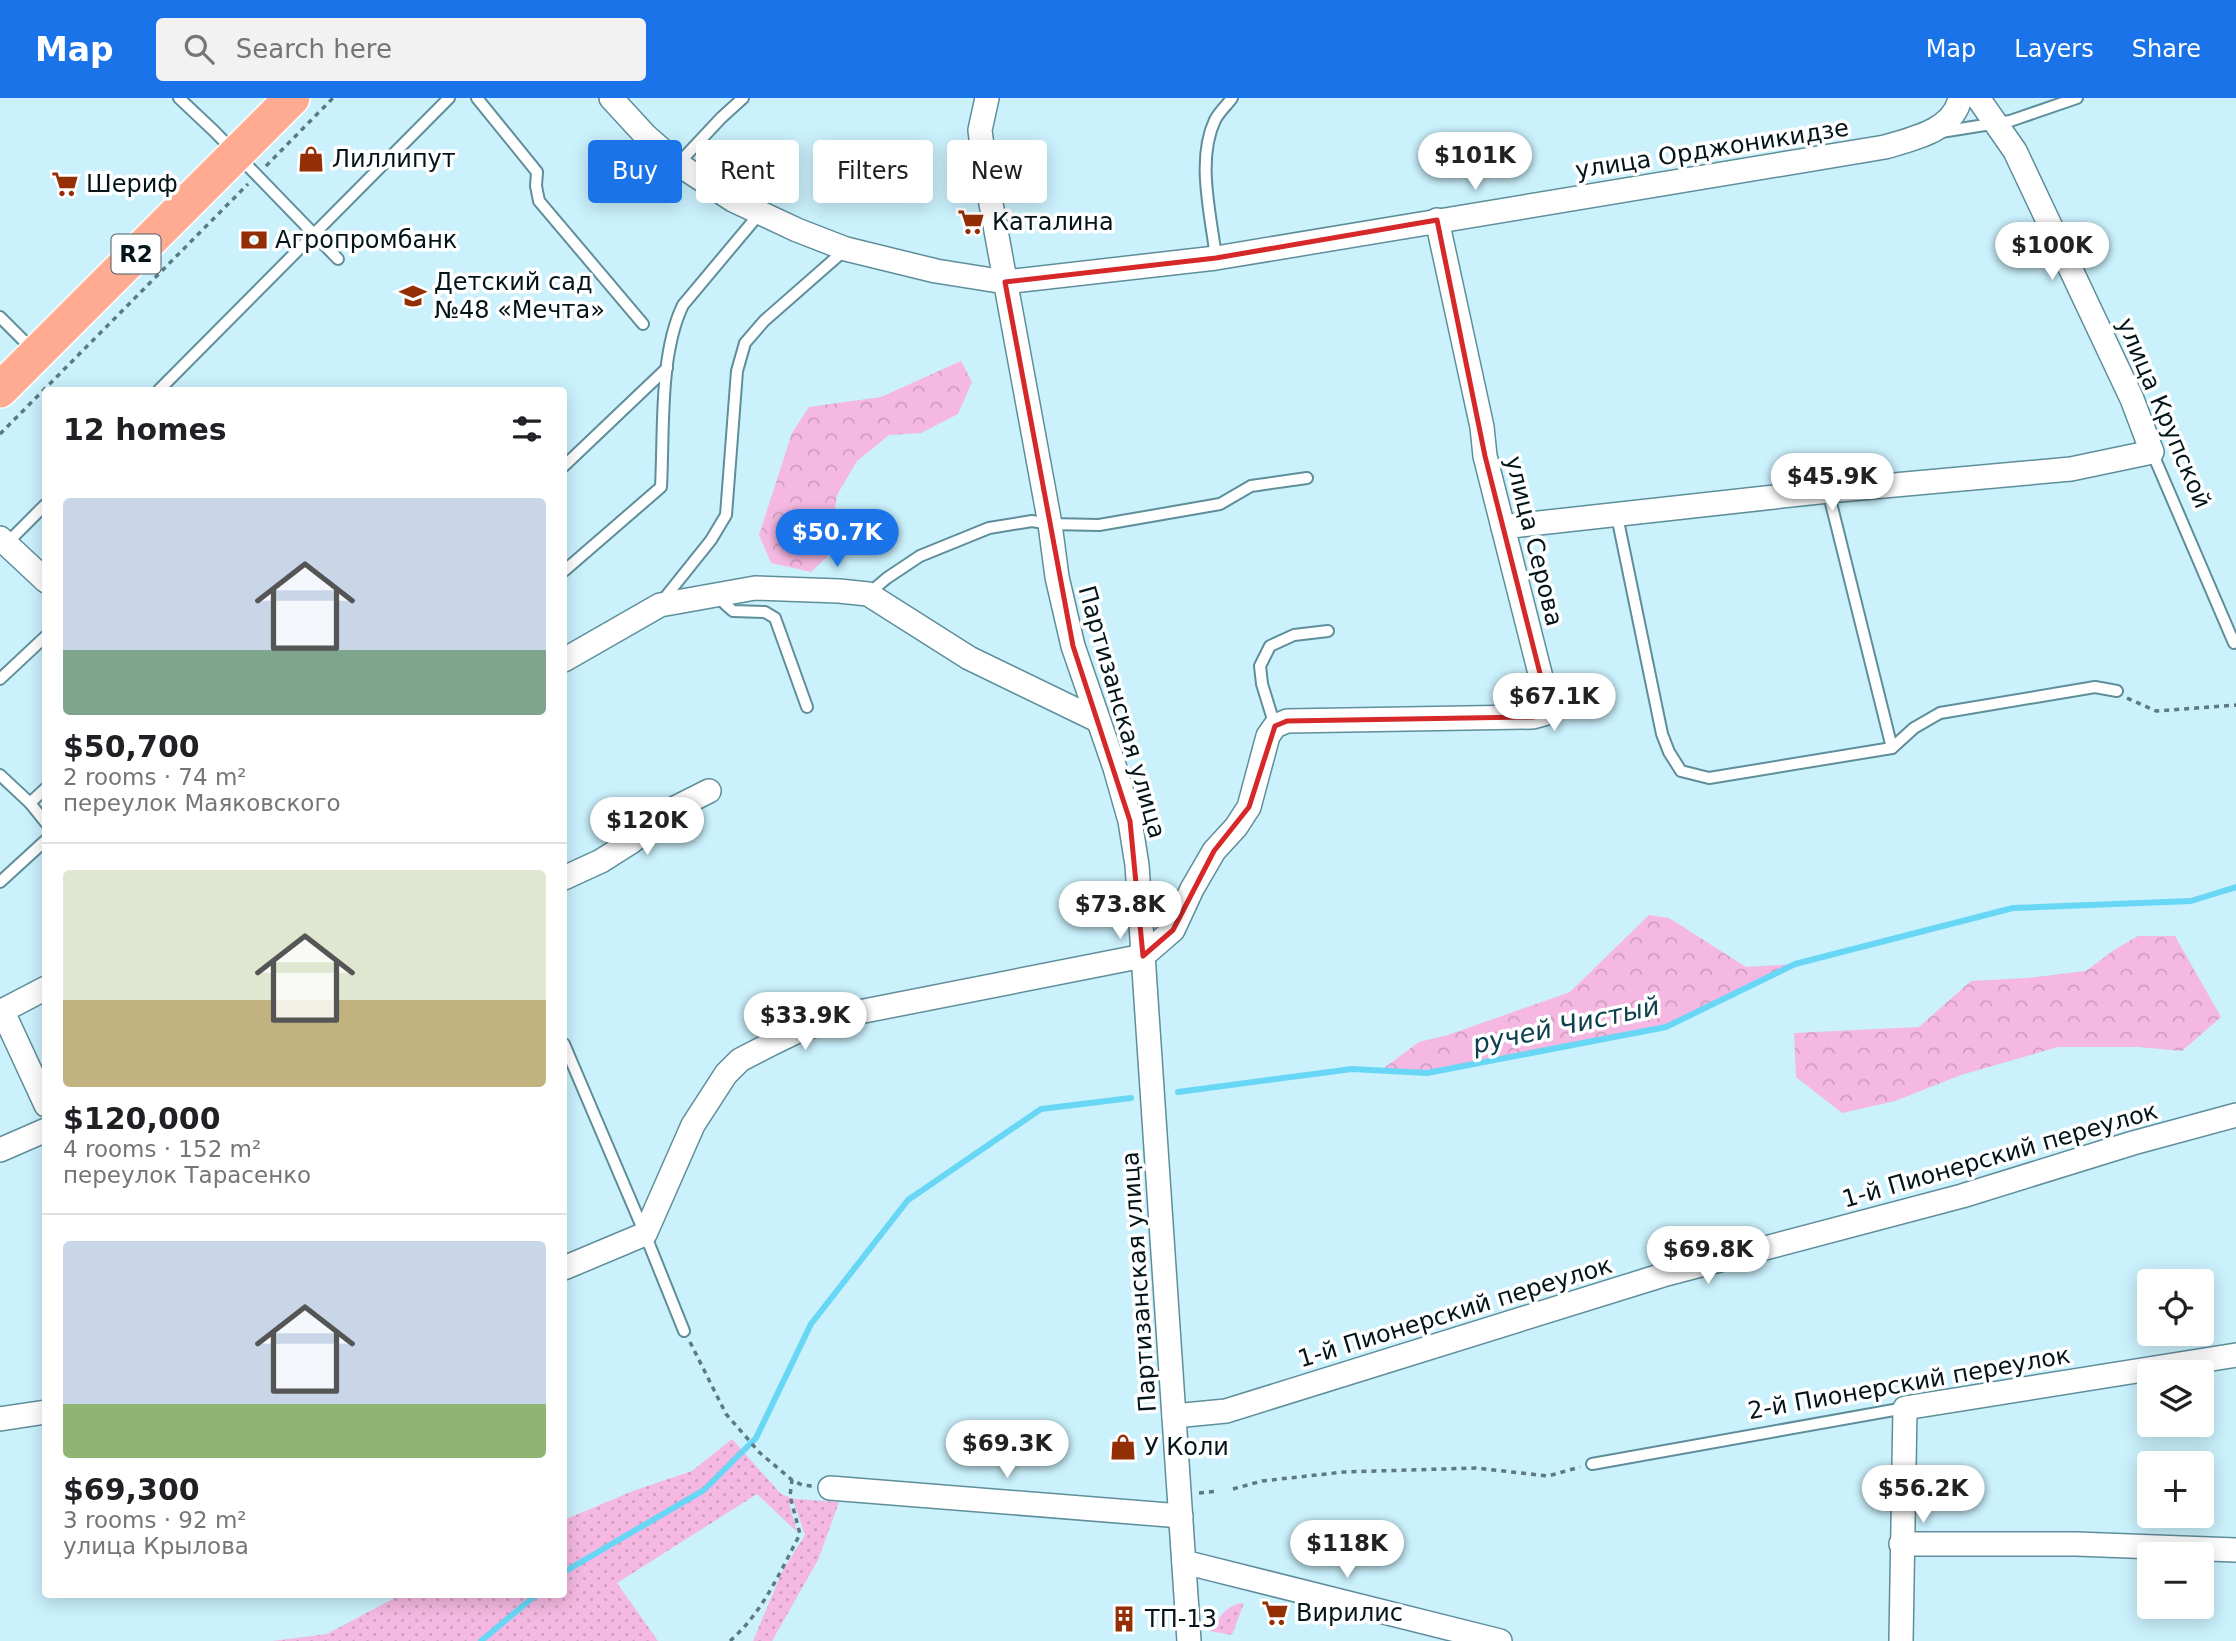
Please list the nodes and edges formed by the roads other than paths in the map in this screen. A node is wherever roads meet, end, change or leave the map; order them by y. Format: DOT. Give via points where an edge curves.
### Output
graph roads {
  1 [pos="179,98"];
  2 [pos="292,98"];
  3 [pos="449,98"];
  4 [pos="477,98"];
  5 [pos="611,98"];
  6 [pos="743,98"];
  7 [pos="987,98"];
  8 [pos="1232,98"];
  9 [pos="1960,98"];
  10 [pos="1978,98"];
  11 [pos="2077,98"];
  12 [pos="1997,124"];
  13 [pos="1927,134"];
  14 [pos="651,140"];
  15 [pos="682,160"];
  16 [pos="246,165"];
  17 [pos="682,167"];
  18 [pos="760,213"];
  19 [pos="1437,220"];
  20 [pos="315,233"];
  21 [pos="846,249"];
  22 [pos="1216,258"];
  23 [pos="338,259"];
  24 [pos="1004,282"];
  25 [pos="0,317"];
  26 [pos="643,324"];
  27 [pos="36,354"];
  28 [pos="667,368"];
  29 [pos="162,387"];
  30 [pos="0,390"];
  31 [pos="2152,452"];
  32 [pos="567,463"];
  33 [pos="1307,478"];
  34 [pos="1828,491"];
  35 [pos="42,508"];
  36 [pos="1617,516"];
  37 [pos="1050,524"];
  38 [pos="1503,527"];
  39 [pos="2,544"];
  40 [pos="567,568"];
  41 [pos="42,578"];
  42 [pos="721,593"];
  43 [pos="868,594"];
  44 [pos="660,605"];
  45 [pos="1328,631"];
  46 [pos="42,640"];
  47 [pos="2234,643"];
  48 [pos="567,658"];
  49 [pos="0,679"];
  50 [pos="2117,691"];
  51 [pos="807,707"];
  52 [pos="1097,720"];
  53 [pos="1275,726"];
  54 [pos="1892,748"];
  55 [pos="0,775"];
  56 [pos="709,791"];
  57 [pos="42,792"];
  58 [pos="30,803"];
  59 [pos="42,818"];
  60 [pos="42,844"];
  61 [pos="567,877"];
  62 [pos="0,882"];
  63 [pos="1143,956"];
  64 [pos="42,990"];
  65 [pos="1,1012"];
  66 [pos="567,1051"];
  67 [pos="42,1097"];
  68 [pos="2236,1115"];
  69 [pos="42,1132"];
  70 [pos="0,1150"];
  71 [pos="645,1234"];
  72 [pos="567,1267"];
  73 [pos="684,1331"];
  74 [pos="2236,1355"];
  75 [pos="1905,1408"];
  76 [pos="42,1413"];
  77 [pos="1174,1416"];
  78 [pos="0,1419"];
  79 [pos="1592,1464"];
  80 [pos="831,1488"];
  81 [pos="1181,1516"];
  82 [pos="1901,1544"];
  83 [pos="2236,1550"];
  84 [pos="1184,1562"];
  85 [pos="1189,1641"];
  86 [pos="1500,1641"];
  87 [pos="1901,1641"];
  1 -- 16 [label="lane"];
  2 -- 16 [label="main road, R2"];
  3 -- 20 [label="lane"];
  4 -- 26 [label="lane" via="537,172 540,201"];
  5 -- 14 [label="street, улица Орджоникидзе"];
  6 -- 15 [label="lane"];
  7 -- 24 [label="street, Партизанская улица" via="980,130"];
  8 -- 22 [label="lane" via="1216,117 1206,152"];
  9 -- 13 [label="street, улица Орджоникидзе" via="1947,120"];
  10 -- 12 [label="street, улица Крупской"];
  11 -- 12 [label="lane, улица Орджоникидзе"];
  12 -- 13 [label="lane, улица Орджоникидзе"];
  12 -- 31 [label="street, улица Крупской" via="2027,176 2132,399"];
  13 -- 19 [label="street, улица Орджоникидзе" via="1885,147"];
  16 -- 20 [label="lane"];
  16 -- 27 [label="main road, R2"];
  17 -- 18 [label="street, улица Орджоникидзе"];
  18 -- 21 [label="street, улица Орджоникидзе"];
  18 -- 28 [label="lane" via="683,305 674,323"];
  19 -- 22 [label="street, улица Орджоникидзе"];
  19 -- 38 [label="street, улица Серова"];
  20 -- 23 [label="lane"];
  20 -- 29 [label="lane"];
  21 -- 24 [label="street, улица Орджоникидзе"];
  21 -- 44 [label="lane" via="745,343 737,372 726,515"];
  22 -- 24 [label="street, улица Орджоникидзе"];
  24 -- 37 [label="street, Партизанская улица"];
  25 -- 27 [label="lane"];
  27 -- 30 [label="main road, R2"];
  28 -- 32 [label="lane"];
  28 -- 40 [label="lane" via="661,487"];
  31 -- 34 [label="street" via="2071,470"];
  31 -- 47 [label="lane, улица Крупской"];
  33 -- 37 [label="lane" via="1251,486 1220,504 1098,525"];
  34 -- 36 [label="street"];
  34 -- 54 [label="lane"];
  35 -- 39 [label="lane"];
  36 -- 38 [label="street"];
  36 -- 54 [label="lane" via="1662,734 1681,771 1709,778"];
  37 -- 43 [label="lane" via="1032,520 989,528 920,556"];
  37 -- 52 [label="street, Партизанская улица" via="1073,646"];
  38 -- 53 [label="street, улица Серова" via="1548,705 1544,715 1287,721"];
  39 -- 41 [label="street"];
  42 -- 43 [label="street" via="755,588"];
  42 -- 44 [label="street"];
  42 -- 51 [label="lane" via="733,611 765,612 775,618"];
  43 -- 52 [label="street" via="970,658"];
  44 -- 48 [label="street"];
  45 -- 53 [label="lane" via="1294,635 1270,646 1260,666"];
  46 -- 49 [label="lane"];
  50 -- 54 [label="lane" via="2095,687 1940,713 1913,728"];
  52 -- 63 [label="street, Партизанская улица" via="1130,821"];
  53 -- 63 [label="street" via="1268,736 1249,807 1214,851 1173,930"];
  55 -- 58 [label="lane"];
  56 -- 61 [label="street" via="671,810 601,861"];
  57 -- 58 [label="lane"];
  58 -- 59 [label="lane"];
  60 -- 62 [label="lane"];
  63 -- 71 [label="street" via="849,1014 802,1029 740,1060 693,1125"];
  63 -- 77 [label="street, Партизанская улица"];
  64 -- 65 [label="street"];
  65 -- 67 [label="street"];
  66 -- 71 [label="lane"];
  68 -- 77 [label="street, 1-й Пионерский переулок" via="1962,1196 1663,1275 1226,1411"];
  69 -- 70 [label="street"];
  71 -- 72 [label="street"];
  71 -- 73 [label="lane"];
  74 -- 75 [label="street, 2-й Пионерский переулок"];
  75 -- 79 [label="lane, 2-й Пионерский переулок"];
  75 -- 82 [label="street"];
  76 -- 78 [label="street"];
  77 -- 81 [label="street, Партизанская улица"];
  80 -- 81 [label="street"];
  81 -- 84 [label="street, Партизанская улица"];
  82 -- 83 [label="street"];
  82 -- 87 [label="street"];
  84 -- 85 [label="street, Партизанская улица"];
  84 -- 86 [label="street"];
}
